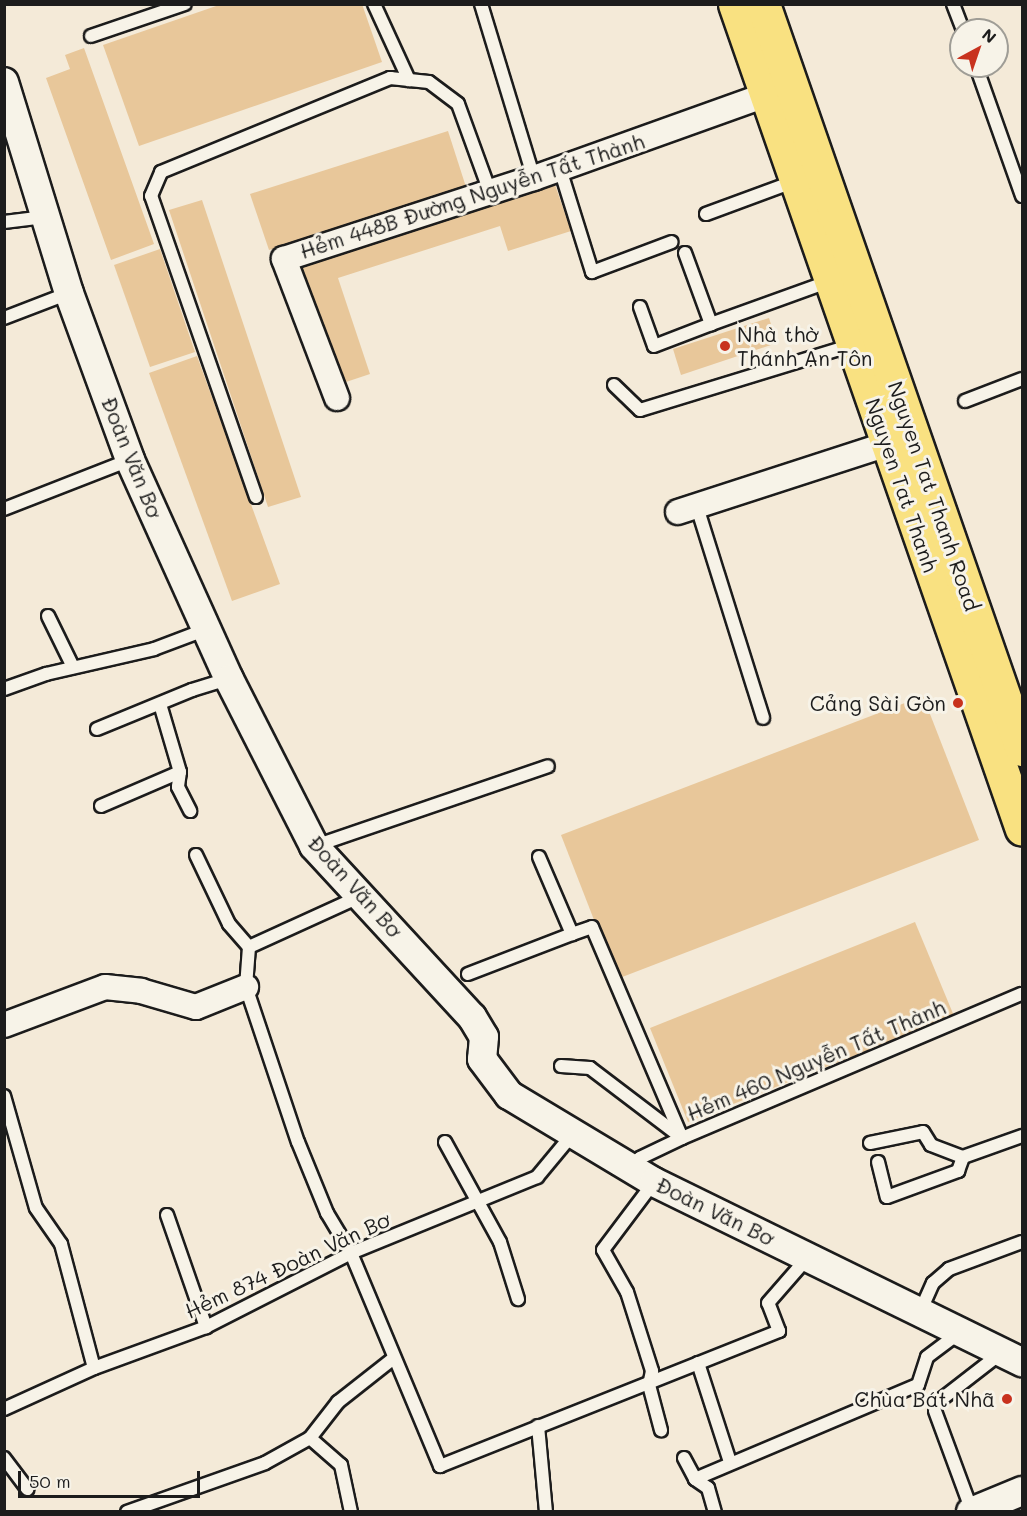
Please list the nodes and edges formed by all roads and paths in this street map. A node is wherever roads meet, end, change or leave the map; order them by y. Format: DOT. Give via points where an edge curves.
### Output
graph roads {
  1 [pos="185,4"];
  2 [pos="374,4"];
  3 [pos="481,4"];
  4 [pos="735,4"];
  5 [pos="763,4"];
  6 [pos="91,36"];
  7 [pos="980,78"];
  8 [pos="409,80"];
  9 [pos="4,82"];
  10 [pos="766,95"];
  11 [pos="560,169"];
  12 [pos="534,178"];
  13 [pos="796,181"];
  14 [pos="490,192"];
  15 [pos="1023,196"];
  16 [pos="706,214"];
  17 [pos="46,217"];
  18 [pos="4,222"];
  19 [pos="672,242"];
  20 [pos="685,253"];
  21 [pos="831,281"];
  22 [pos="69,293"];
  23 [pos="640,307"];
  24 [pos="4,318"];
  25 [pos="711,324"];
  26 [pos="853,345"];
  27 [pos="1023,379"];
  28 [pos="614,385"];
  29 [pos="337,398"];
  30 [pos="965,401"];
  31 [pos="888,444"];
  32 [pos="130,459"];
  33 [pos="256,497"];
  34 [pos="4,509"];
  35 [pos="687,510"];
  36 [pos="48,616"];
  37 [pos="207,629"];
  38 [pos="73,667"];
  39 [pos="229,679"];
  40 [pos="4,689"];
  41 [pos="160,704"];
  42 [pos="764,718"];
  43 [pos="98,729"];
  44 [pos="1023,749"];
  45 [pos="548,766"];
  46 [pos="180,772"];
  47 [pos="101,806"];
  48 [pos="190,811"];
  49 [pos="1023,829"];
  50 [pos="314,846"];
  51 [pos="196,855"];
  52 [pos="539,857"];
  53 [pos="362,895"];
  54 [pos="572,934"];
  55 [pos="249,947"];
  56 [pos="468,974"];
  57 [pos="246,987"];
  58 [pos="1023,994"];
  59 [pos="4,1026"];
  60 [pos="561,1066"];
  61 [pos="4,1096"];
  62 [pos="571,1136"];
  63 [pos="1023,1136"];
  64 [pos="682,1138"];
  65 [pos="445,1142"];
  66 [pos="870,1143"];
  67 [pos="963,1157"];
  68 [pos="878,1162"];
  69 [pos="642,1176"];
  70 [pos="479,1201"];
  71 [pos="167,1215"];
  72 [pos="1023,1242"];
  73 [pos="351,1252"];
  74 [pos="809,1257"];
  75 [pos="518,1299"];
  76 [pos="920,1314"];
  77 [pos="206,1327"];
  78 [pos="959,1333"];
  79 [pos="1012,1357"];
  80 [pos="394,1358"];
  81 [pos="698,1363"];
  82 [pos="94,1368"];
  83 [pos="650,1382"];
  84 [pos="943,1398"];
  85 [pos="4,1409"];
  86 [pos="935,1411"];
  87 [pos="538,1426"];
  88 [pos="661,1430"];
  89 [pos="310,1438"];
  90 [pos="4,1458"];
  91 [pos="684,1458"];
  92 [pos="730,1462"];
  93 [pos="695,1479"];
  94 [pos="27,1489"];
  95 [pos="1023,1491"];
  96 [pos="971,1511"];
  97 [pos="127,1512"];
  98 [pos="351,1512"];
  99 [pos="546,1512"];
  100 [pos="715,1512"];
  1 -- 6 [label="lane"];
  2 -- 8 [label="lane"];
  3 -- 12 [label="lane"];
  4 -- 10 [label="main road, Nguyen Tat Thanh"];
  5 -- 44 [label="main road, Nguyen Tat Thanh Road"];
  7 -- 15 [label="lane"];
  8 -- 14 [label="lane" via="429,82 458,104"];
  8 -- 33 [label="lane" via="390,78 161,172 151,196"];
  9 -- 17 [label="street, Đoàn Văn Bơ"];
  10 -- 11 [label="street, Hẻm 448B Đường Nguyễn Tất Thành"];
  10 -- 13 [label="main road, Nguyen Tat Thanh"];
  11 -- 12 [label="street, Hẻm 448B Đường Nguyễn Tất Thành"];
  11 -- 19 [label="lane" via="592,272"];
  12 -- 14 [label="street, Hẻm 448B Đường Nguyễn Tất Thành"];
  13 -- 16 [label="lane"];
  13 -- 21 [label="main road, Nguyen Tat Thanh"];
  14 -- 29 [label="street, Hẻm 448B Đường Nguyễn Tất Thành" via="284,259"];
  17 -- 18 [label="lane"];
  17 -- 22 [label="street, Đoàn Văn Bơ"];
  20 -- 25 [label="lane"];
  21 -- 25 [label="lane"];
  21 -- 26 [label="main road, Nguyen Tat Thanh"];
  22 -- 24 [label="lane"];
  22 -- 32 [label="street, Đoàn Văn Bơ"];
  23 -- 25 [label="lane" via="654,346"];
  26 -- 28 [label="lane" via="640,410"];
  26 -- 31 [label="main road, Nguyen Tat Thanh"];
  27 -- 30 [label="lane"];
  31 -- 35 [label="street"];
  31 -- 49 [label="main road, Nguyen Tat Thanh"];
  32 -- 34 [label="lane"];
  32 -- 37 [label="street, Đoàn Văn Bơ"];
  35 -- 42 [label="lane"];
  36 -- 38 [label="lane"];
  37 -- 38 [label="lane" via="154,649"];
  37 -- 39 [label="street, Đoàn Văn Bơ"];
  38 -- 40 [label="lane"];
  39 -- 41 [label="lane"];
  39 -- 50 [label="street, Đoàn Văn Bơ"];
  41 -- 43 [label="lane"];
  41 -- 46 [label="lane"];
  45 -- 50 [label="lane"];
  46 -- 47 [label="lane"];
  46 -- 48 [label="lane" via="178,787"];
  50 -- 53 [label="street, Đoàn Văn Bơ"];
  51 -- 55 [label="lane" via="230,924"];
  52 -- 54 [label="lane"];
  53 -- 55 [label="lane"];
  53 -- 62 [label="street, Đoàn Văn Bơ" via="472,1017 484,1037 482,1059 508,1095"];
  54 -- 56 [label="lane"];
  54 -- 64 [label="lane" via="592,927"];
  55 -- 57 [label="lane"];
  57 -- 59 [label="street" via="196,1006 141,991 105,987"];
  57 -- 73 [label="lane" via="298,1142 327,1213"];
  58 -- 64 [label="lane, Hẻm 460 Nguyễn Tất Thành"];
  60 -- 64 [label="lane" via="590,1068"];
  61 -- 82 [label="lane" via="36,1208 64,1253"];
  62 -- 69 [label="street, Đoàn Văn Bơ"];
  62 -- 70 [label="lane, Hẻm 874 Đoàn Văn Bơ" via="537,1177"];
  63 -- 67 [label="lane"];
  64 -- 69 [label="lane, Hẻm 460 Nguyễn Tất Thành" via="640,1158"];
  65 -- 70 [label="lane"];
  66 -- 67 [label="lane" via="923,1132 931,1145"];
  67 -- 68 [label="lane" via="958,1171 887,1197"];
  69 -- 74 [label="street, Đoàn Văn Bơ"];
  69 -- 83 [label="lane, Hẻm 460 Nguyễn Tất Thành" via="603,1250 627,1292 652,1371"];
  70 -- 73 [label="lane, Hẻm 874 Đoàn Văn Bơ"];
  70 -- 75 [label="lane" via="510,1267"];
  71 -- 77 [label="lane"];
  72 -- 76 [label="lane" via="949,1269 933,1283"];
  73 -- 77 [label="lane, Hẻm 874 Đoàn Văn Bơ"];
  73 -- 80 [label="lane"];
  74 -- 76 [label="street, Đoàn Văn Bơ"];
  74 -- 81 [label="lane" via="768,1303 779,1331"];
  76 -- 78 [label="street, Đoàn Văn Bơ"];
  77 -- 82 [label="lane, Hẻm 874 Đoàn Văn Bơ"];
  78 -- 79 [label="street, Đoàn Văn Bơ"];
  78 -- 92 [label="lane" via="927,1357 918,1385"];
  79 -- 84 [label="lane"];
  80 -- 87 [label="lane" via="440,1466"];
  80 -- 89 [label="lane" via="338,1402"];
  81 -- 83 [label="lane"];
  81 -- 92 [label="lane"];
  82 -- 85 [label="lane, Hẻm 874 Đoàn Văn Bơ"];
  83 -- 87 [label="lane"];
  83 -- 88 [label="lane"];
  86 -- 96 [label="lane"];
  87 -- 99 [label="lane"];
  89 -- 97 [label="lane" via="264,1463"];
  89 -- 98 [label="lane" via="341,1465"];
  90 -- 94 [label="lane"];
  91 -- 93 [label="lane"];
  92 -- 93 [label="lane"];
  93 -- 100 [label="lane" via="708,1488"];
  95 -- 96 [label="street"];
}
